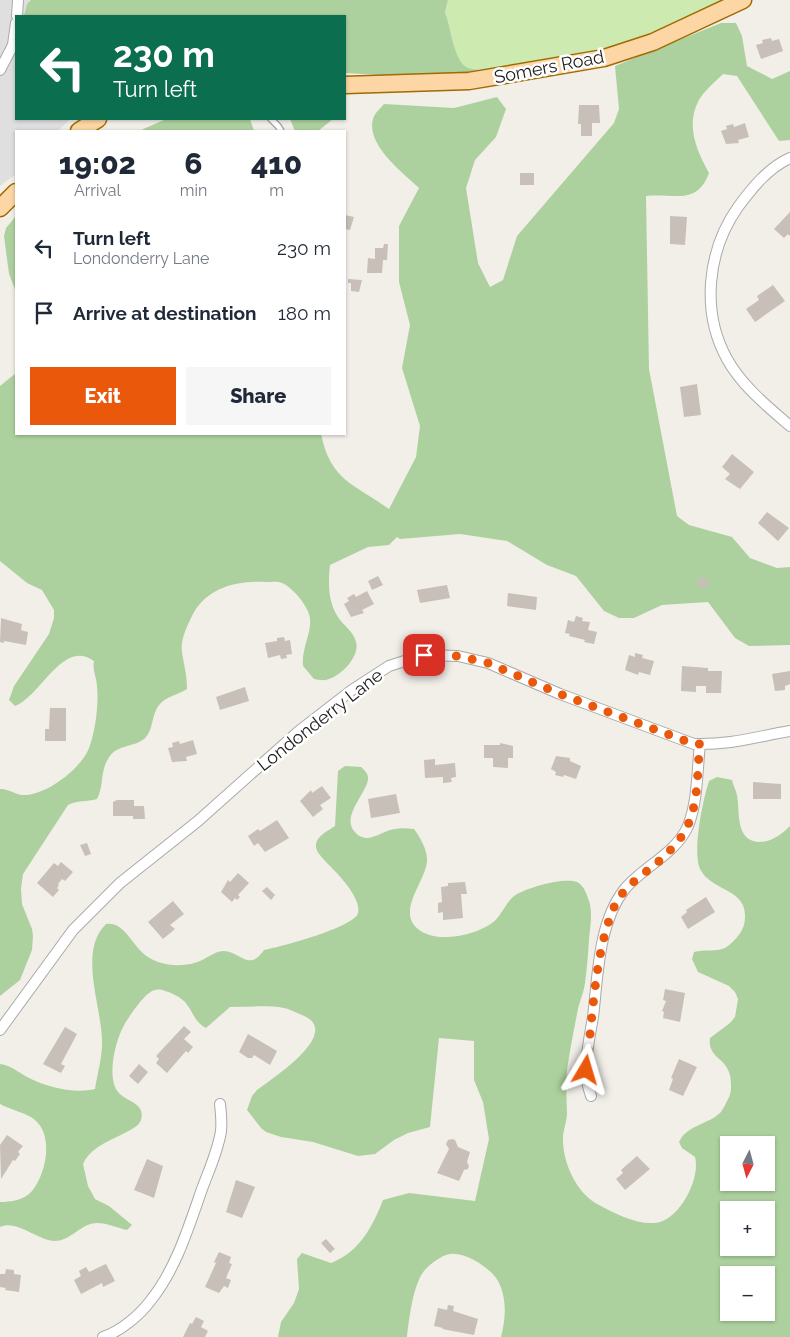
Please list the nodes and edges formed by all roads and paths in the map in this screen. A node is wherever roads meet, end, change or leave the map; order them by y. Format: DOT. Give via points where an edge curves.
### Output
graph roads {
  1 [pos="18,0"];
  2 [pos="743,0"];
  3 [pos="17,15"];
  4 [pos="15,30"];
  5 [pos="0,70"];
  6 [pos="346,85"];
  7 [pos="96,120"];
  8 [pos="271,120"];
  9 [pos="81,130"];
  10 [pos="280,130"];
  11 [pos="790,158"];
  12 [pos="15,193"];
  13 [pos="0,208"];
  14 [pos="790,426"];
  15 [pos="790,731"];
  16 [pos="700,744"];
  17 [pos="0,1030"];
  18 [pos="591,1096"];
  19 [pos="220,1104"];
  20 [pos="103,1337"];
  1 -- 3 [label="street"];
  2 -- 6 [label="main road, Somers Road" via="653,42 604,58 469,81"];
  4 -- 5 [label="street" via="13,45"];
  7 -- 9 [label="main road"];
  8 -- 10 [label="lane"];
  11 -- 14 [label="street" via="760,179 731,218 718,242 711,303 716,332 727,360 763,403"];
  12 -- 13 [label="main road"];
  15 -- 16 [label="street, Londonderry Lane" via="746,741"];
  16 -- 17 [label="street, Londonderry Lane" via="560,694 488,663 458,656 424,655 389,666 299,731 100,902 73,930"];
  16 -- 18 [label="street" via="688,826 658,861 625,888 606,930 586,1070"];
  19 -- 20 [label="street" via="221,1130 212,1162 164,1282 150,1302 131,1320"];
}
